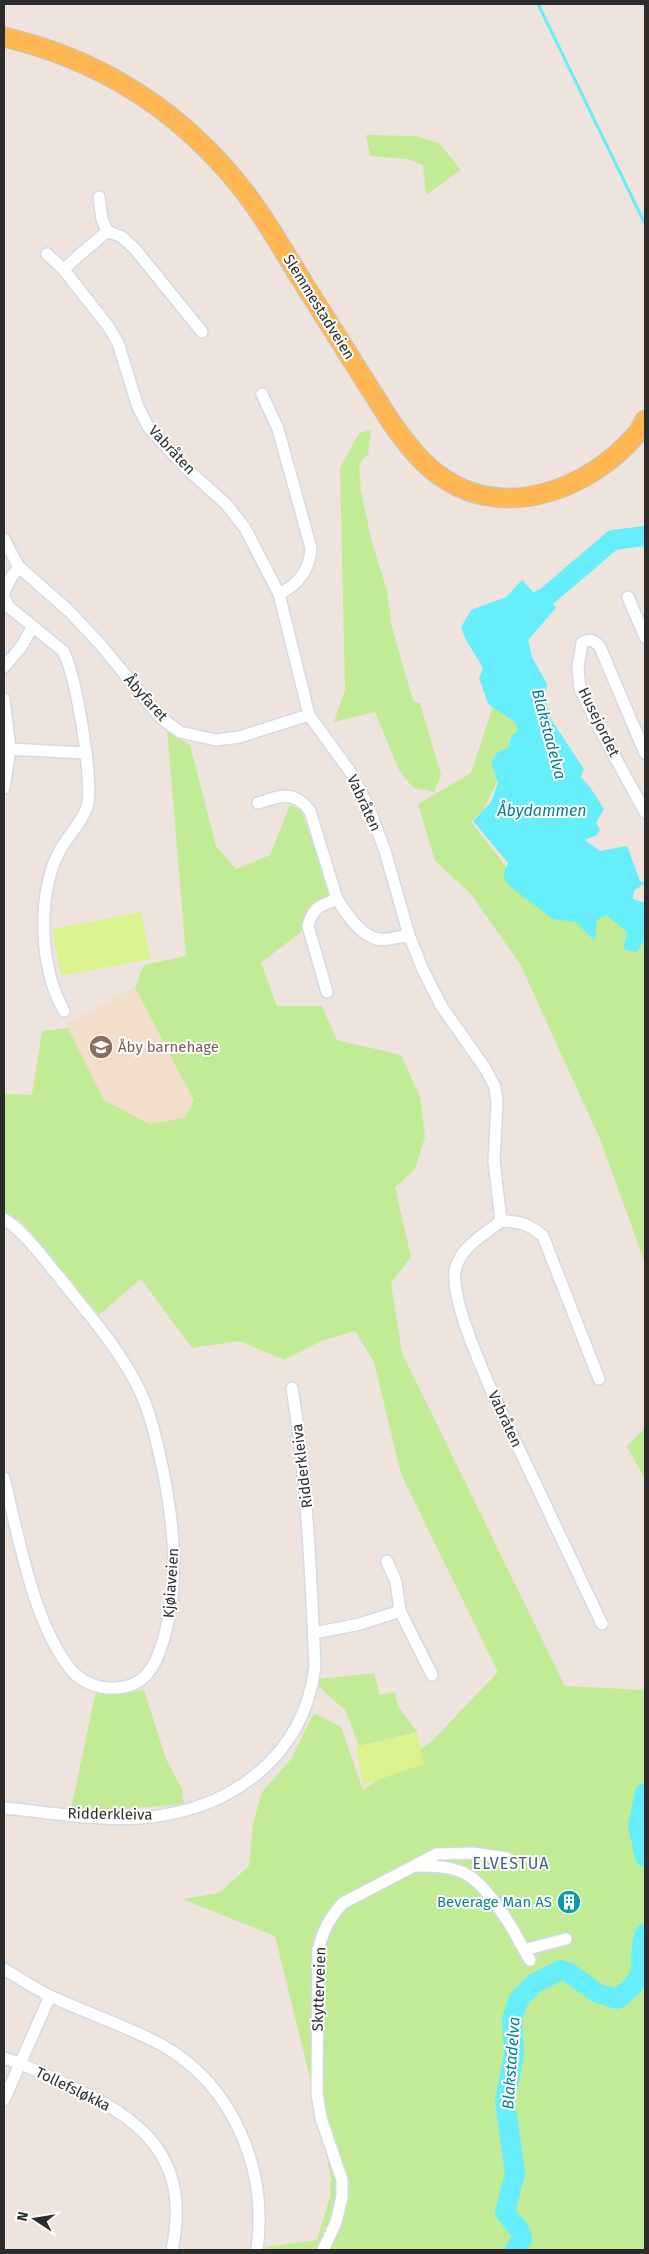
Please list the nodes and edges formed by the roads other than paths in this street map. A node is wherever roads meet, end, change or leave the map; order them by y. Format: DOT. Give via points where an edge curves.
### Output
graph roads {
  1 [pos="4,37"];
  2 [pos="99,197"];
  3 [pos="106,231"];
  4 [pos="46,254"];
  5 [pos="64,270"];
  6 [pos="202,332"];
  7 [pos="262,394"];
  8 [pos="642,429"];
  9 [pos="4,539"];
  10 [pos="19,567"];
  11 [pos="4,592"];
  12 [pos="279,594"];
  13 [pos="4,597"];
  14 [pos="628,597"];
  15 [pos="32,626"];
  16 [pos="645,637"];
  17 [pos="4,667"];
  18 [pos="4,699"];
  19 [pos="309,715"];
  20 [pos="10,749"];
  21 [pos="85,753"];
  22 [pos="645,753"];
  23 [pos="4,788"];
  24 [pos="258,803"];
  25 [pos="645,812"];
  26 [pos="337,899"];
  27 [pos="408,935"];
  28 [pos="327,992"];
  29 [pos="64,1010"];
  30 [pos="4,1219"];
  31 [pos="501,1221"];
  32 [pos="599,1379"];
  33 [pos="292,1388"];
  34 [pos="4,1478"];
  35 [pos="387,1561"];
  36 [pos="400,1610"];
  37 [pos="602,1624"];
  38 [pos="314,1633"];
  39 [pos="432,1674"];
  40 [pos="4,1808"];
  41 [pos="506,1858"];
  42 [pos="413,1866"];
  43 [pos="566,1939"];
  44 [pos="4,1969"];
  45 [pos="50,1996"];
  46 [pos="4,2058"];
  47 [pos="19,2063"];
  48 [pos="4,2100"];
  49 [pos="172,2250"];
  50 [pos="257,2250"];
  51 [pos="323,2250"];
  1 -- 8 [label="main road, Slemmestadveien" via="53,50 106,73 155,104 203,145 231,174 261,215 397,429 414,452 446,480 466,490 493,497 542,495 580,479 606,462"];
  2 -- 3 [label="street"];
  3 -- 5 [label="street"];
  3 -- 6 [label="street" via="122,237 135,249"];
  4 -- 5 [label="street, Vabråten"];
  5 -- 12 [label="street, Vabråten" via="118,343 138,407 149,428 226,504 245,528"];
  7 -- 12 [label="street" via="278,429 311,548 311,563 288,590"];
  9 -- 10 [label="street, Åbyfaret"];
  10 -- 11 [label="street"];
  10 -- 19 [label="street, Åbyfaret" via="68,611 100,644 161,718 180,732 216,740 239,737"];
  12 -- 19 [label="street, Vabråten"];
  13 -- 15 [label="street" via="10,607"];
  14 -- 16 [label="street"];
  15 -- 17 [label="street" via="21,647"];
  15 -- 21 [label="street" via="63,650 68,659"];
  18 -- 20 [label="street"];
  19 -- 27 [label="street, Vabråten" via="351,773 369,808 385,851"];
  20 -- 21 [label="street"];
  20 -- 23 [label="street"];
  21 -- 29 [label="street" via="90,793 86,808 57,855 48,885 46,907 45,945 50,980"];
  22 -- 25 [label="street, Husejordet" via="600,646 587,640 582,643 580,653 580,689"];
  24 -- 26 [label="street" via="281,796 301,800 310,811"];
  26 -- 27 [label="street" via="353,920 374,938"];
  26 -- 28 [label="street" via="317,907 308,926"];
  27 -- 31 [label="street, Vabråten" via="442,1007 495,1087 498,1103 494,1161"];
  30 -- 34 [label="street, Kjøiaveien" via="36,1250 106,1336 138,1388 151,1421 171,1512 175,1559 168,1625 153,1667 142,1681 119,1689 93,1686 73,1672 64,1660 43,1619 31,1583"];
  31 -- 32 [label="street" via="522,1222 543,1236"];
  31 -- 37 [label="street, Vabråten" via="466,1248 456,1267 456,1292 492,1392"];
  33 -- 38 [label="street, Ridderkleiva" via="307,1508"];
  35 -- 36 [label="street" via="396,1582"];
  36 -- 38 [label="street" via="360,1624"];
  36 -- 39 [label="street"];
  38 -- 40 [label="street, Ridderkleiva" via="314,1675 303,1715 273,1761 234,1791 176,1813 140,1818"];
  41 -- 42 [label="street, Skytterveien" via="472,1853 437,1854"];
  42 -- 43 [label="street" via="448,1867 465,1873 503,1914 527,1955"];
  42 -- 51 [label="street, Skytterveien" via="343,1903 327,1924 318,1950 317,2093 321,2118 342,2180 336,2222"];
  44 -- 45 [label="street"];
  45 -- 47 [label="street, Tollefsløkka"];
  45 -- 50 [label="street" via="162,2046 202,2076 241,2131 254,2167 260,2232"];
  46 -- 47 [label="street, Tollefsløkka"];
  47 -- 48 [label="street, Tollefsløkka"];
  47 -- 49 [label="street, Tollefsløkka" via="107,2103 137,2124 159,2150 174,2189 176,2230"];
}
